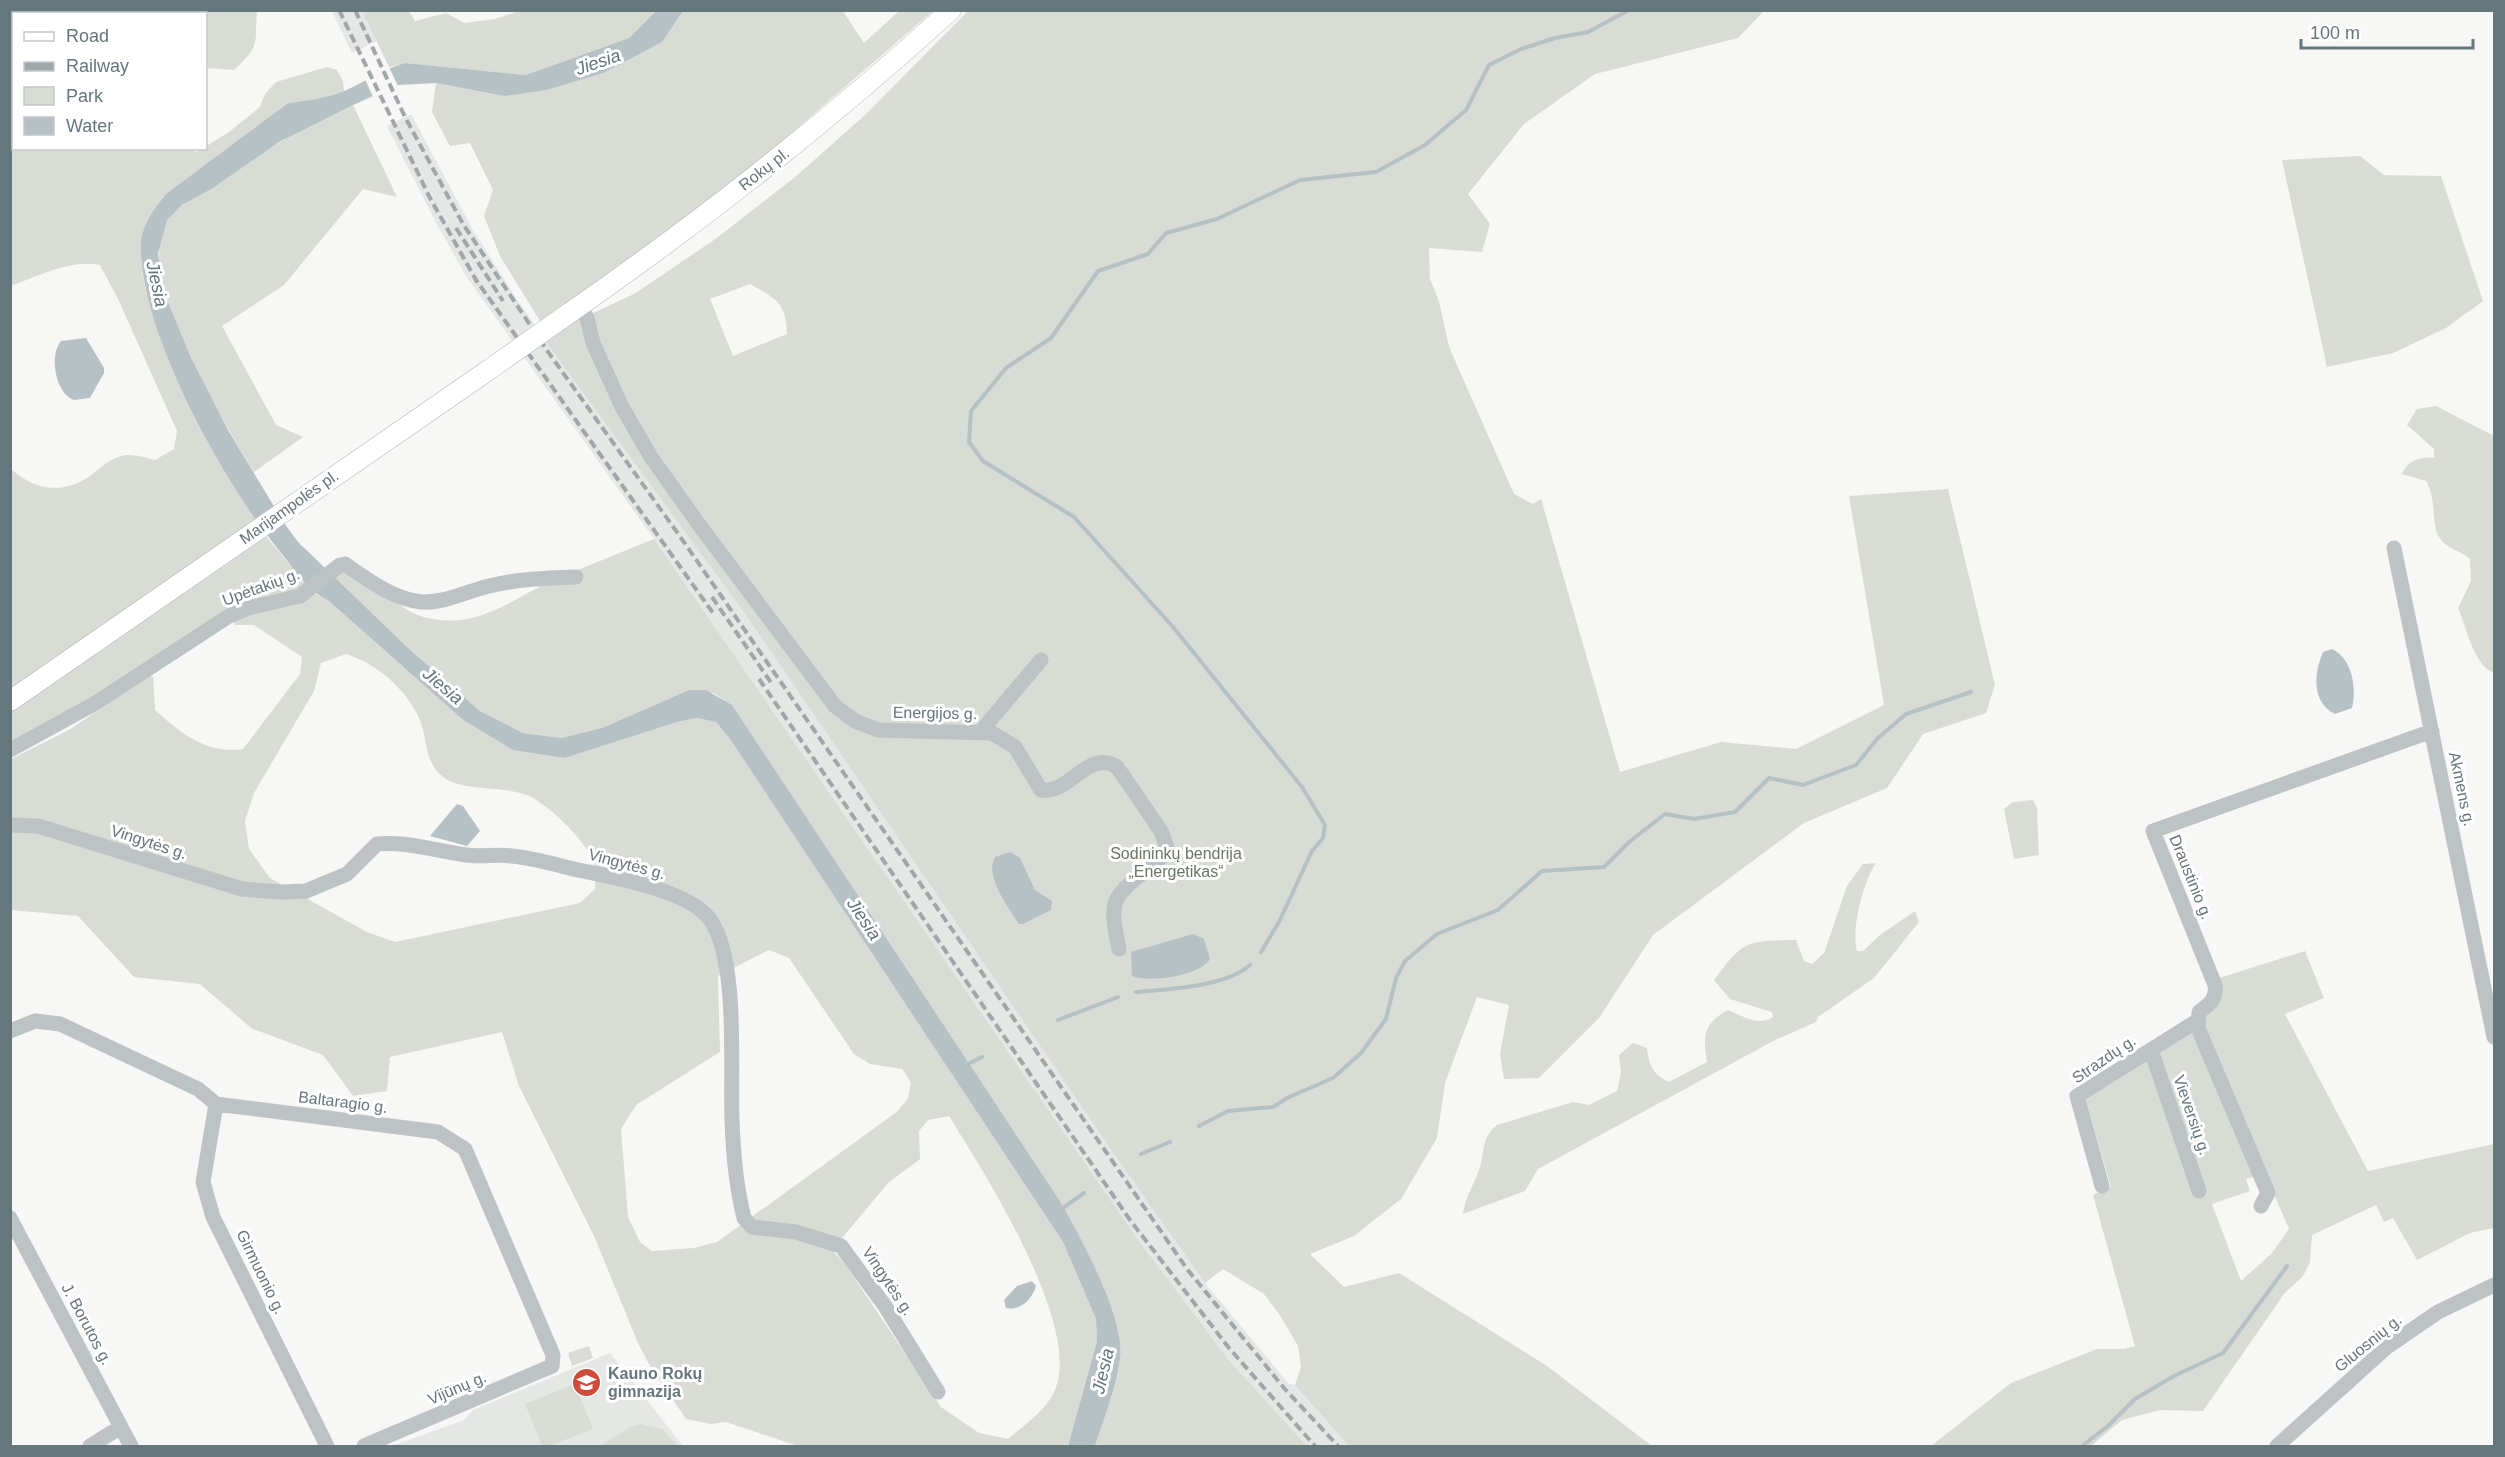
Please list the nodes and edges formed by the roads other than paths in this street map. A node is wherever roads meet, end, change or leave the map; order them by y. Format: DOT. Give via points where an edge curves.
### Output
graph roads {
  1 [pos="951,10"];
  2 [pos="573,310"];
  3 [pos="2394,548"];
  4 [pos="576,577"];
  5 [pos="1041,660"];
  6 [pos="10,701"];
  7 [pos="981,731"];
  8 [pos="2432,731"];
  9 [pos="10,750"];
  10 [pos="10,825"];
  11 [pos="1119,949"];
  12 [pos="2197,1021"];
  13 [pos="10,1031"];
  14 [pos="2494,1037"];
  15 [pos="2151,1050"];
  16 [pos="216,1104"];
  17 [pos="2102,1186"];
  18 [pos="2199,1191"];
  19 [pos="2261,1206"];
  20 [pos="10,1218"];
  21 [pos="2494,1285"];
  22 [pos="553,1355"];
  23 [pos="938,1392"];
  24 [pos="122,1427"];
  25 [pos="90,1446"];
  26 [pos="131,1446"];
  27 [pos="327,1446"];
  28 [pos="364,1446"];
  29 [pos="2277,1446"];
  1 -- 2 [label="main road, Rokų pl." via="774,161 683,233"];
  2 -- 6 [label="main road, Marijampolės pl., bridge"];
  2 -- 7 [label="street, Energijos g." via="587,318 593,343 622,406 651,457 772,626 835,706 855,721 878,730"];
  3 -- 8 [label="street, Akmens g."];
  4 -- 9 [label="street, Upėtakių g." via="510,582 423,602 392,593 345,564 291,599 229,616 94,704"];
  5 -- 7 [label="street"];
  7 -- 11 [label="street, Energijos g." via="1015,747 1041,790 1056,789 1098,762 1110,763 1117,767 1161,831 1166,852 1124,888 1114,904 1112,916"];
  8 -- 12 [label="street, Draustinio g." via="2153,831 2215,985 2212,1002 2199,1012"];
  8 -- 14 [label="street, Akmens g."];
  10 -- 23 [label="street, Vingytės g." via="38,826 242,889 306,891 347,874 377,844 395,843 468,855 512,856 625,880 694,905 709,918 725,960 730,1004 732,1120 744,1218 753,1227 796,1232 841,1246 885,1306"];
  12 -- 15 [label="street, Strazdų g."];
  12 -- 19 [label="street" via="2268,1193"];
  13 -- 16 [label="street, Baltaragio g." via="35,1022 60,1024 198,1089"];
  15 -- 17 [label="street, Strazdų g." via="2077,1096"];
  15 -- 18 [label="street, Vieversių g."];
  16 -- 22 [label="street, Baltaragio g." via="438,1132 465,1149"];
  16 -- 27 [label="street, Girmuonio g." via="204,1182 213,1217"];
  20 -- 24 [label="street, J. Borutos g."];
  21 -- 29 [label="street, Gluosnių g." via="2438,1312 2387,1347"];
  22 -- 28 [label="street, Vijūnų g." via="548,1370"];
  24 -- 25 [label="street"];
  24 -- 26 [label="street, J. Borutos g."];
}
